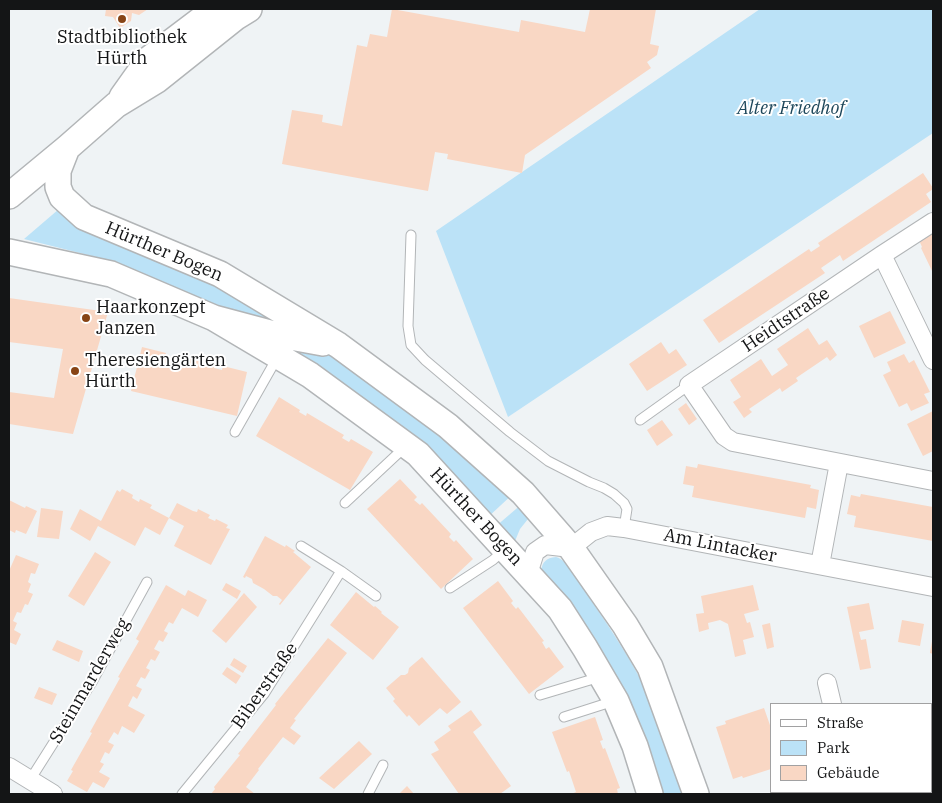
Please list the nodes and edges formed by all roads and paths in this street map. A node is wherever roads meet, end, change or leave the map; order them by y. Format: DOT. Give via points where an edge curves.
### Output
graph roads {
  1 [pos="215,9"];
  2 [pos="249,9"];
  3 [pos="116,105"];
  4 [pos="67,148"];
  5 [pos="9,196"];
  6 [pos="933,222"];
  7 [pos="411,235"];
  8 [pos="9,252"];
  9 [pos="882,254"];
  10 [pos="214,318"];
  11 [pos="338,345"];
  12 [pos="278,356"];
  13 [pos="933,360"];
  14 [pos="689,385"];
  15 [pos="640,420"];
  16 [pos="235,432"];
  17 [pos="406,446"];
  18 [pos="839,463"];
  19 [pos="933,481"];
  20 [pos="346,503"];
  21 [pos="624,528"];
  22 [pos="301,546"];
  23 [pos="571,548"];
  24 [pos="505,549"];
  25 [pos="820,565"];
  26 [pos="341,571"];
  27 [pos="528,574"];
  28 [pos="147,582"];
  29 [pos="933,587"];
  30 [pos="450,588"];
  31 [pos="376,596"];
  32 [pos="600,674"];
  33 [pos="827,683"];
  34 [pos="540,695"];
  35 [pos="616,701"];
  36 [pos="832,703"];
  37 [pos="564,718"];
  38 [pos="383,765"];
  39 [pos="9,767"];
  40 [pos="30,780"];
  41 [pos="53,794"];
  42 [pos="182,794"];
  43 [pos="368,794"];
  44 [pos="650,794"];
  45 [pos="696,794"];
  1 -- 3 [label="street" via="149,59"];
  2 -- 3 [label="street" via="157,80"];
  3 -- 4 [label="street"];
  4 -- 5 [label="street"];
  4 -- 11 [label="street, Hürther Bogen" via="58,171 58,187 62,196 84,217 220,274"];
  6 -- 9 [label="street, Heidtstraße"];
  7 -- 21 [label="lane" via="408,326 411,345 424,360 548,461 614,494 627,509"];
  8 -- 10 [label="street, Hürther Bogen" via="111,274"];
  9 -- 13 [label="street"];
  9 -- 14 [label="street, Heidtstraße"];
  10 -- 11 [label="street, Hürther Bogen" via="274,334"];
  10 -- 12 [label="street, Hürther Bogen"];
  11 -- 23 [label="street, Hürther Bogen" via="448,426 523,493"];
  12 -- 16 [label="lane"];
  12 -- 17 [label="street, Hürther Bogen" via="310,375"];
  14 -- 15 [label="lane, Heidtstraße"];
  14 -- 18 [label="street" via="724,436 733,442"];
  17 -- 20 [label="lane"];
  17 -- 24 [label="street, Hürther Bogen" via="418,454"];
  18 -- 19 [label="street"];
  18 -- 25 [label="street"];
  21 -- 23 [label="street, Am Lintacker" via="607,526 591,532"];
  21 -- 25 [label="street, Am Lintacker"];
  22 -- 26 [label="lane"];
  23 -- 27 [label="street" via="545,545 535,552"];
  23 -- 45 [label="street, Hürther Bogen" via="650,666"];
  24 -- 27 [label="street, Hürther Bogen"];
  24 -- 30 [label="lane"];
  25 -- 29 [label="street, Am Lintacker"];
  26 -- 31 [label="lane"];
  26 -- 42 [label="lane, Biberstraße" via="264,694"];
  27 -- 32 [label="street, Hürther Bogen" via="560,609"];
  28 -- 40 [label="lane, Steinmarderweg" via="92,682"];
  32 -- 34 [label="lane"];
  32 -- 35 [label="street, Hürther Bogen"];
  33 -- 36 [label="street"];
  35 -- 37 [label="lane"];
  35 -- 44 [label="street, Hürther Bogen"];
  38 -- 43 [label="lane"];
  39 -- 40 [label="street"];
  40 -- 41 [label="street"];
}
